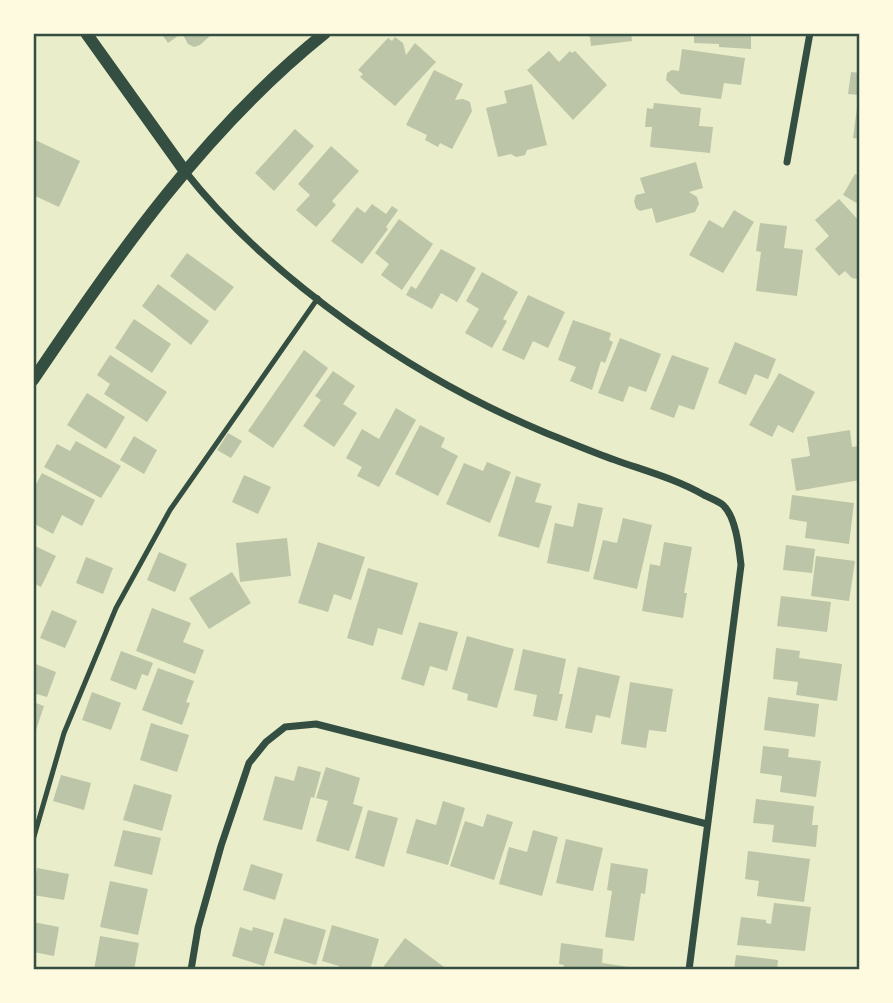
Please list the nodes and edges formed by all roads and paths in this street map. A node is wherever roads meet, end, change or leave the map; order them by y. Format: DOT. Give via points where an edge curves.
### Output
graph roads {
  1 [pos="86,33"];
  2 [pos="325,33"];
  3 [pos="810,33"];
  4 [pos="787,162"];
  5 [pos="184,170"];
  6 [pos="318,298"];
  7 [pos="33,380"];
  8 [pos="707,824"];
  9 [pos="33,840"];
  10 [pos="191,970"];
  11 [pos="689,970"];
  1 -- 5 [label="street"];
  2 -- 5 [label="street"];
  3 -- 4 [label="street"];
  5 -- 6 [label="street" via="236,228"];
  5 -- 7 [label="street"];
  6 -- 8 [label="street" via="385,348 454,388 543,432 683,483 724,506 736,530 741,565"];
  6 -- 9 [label="lane" via="170,510 116,608 64,733"];
  8 -- 10 [label="street" via="316,724 285,727 249,764 220,846"];
  8 -- 11 [label="street"];
}
